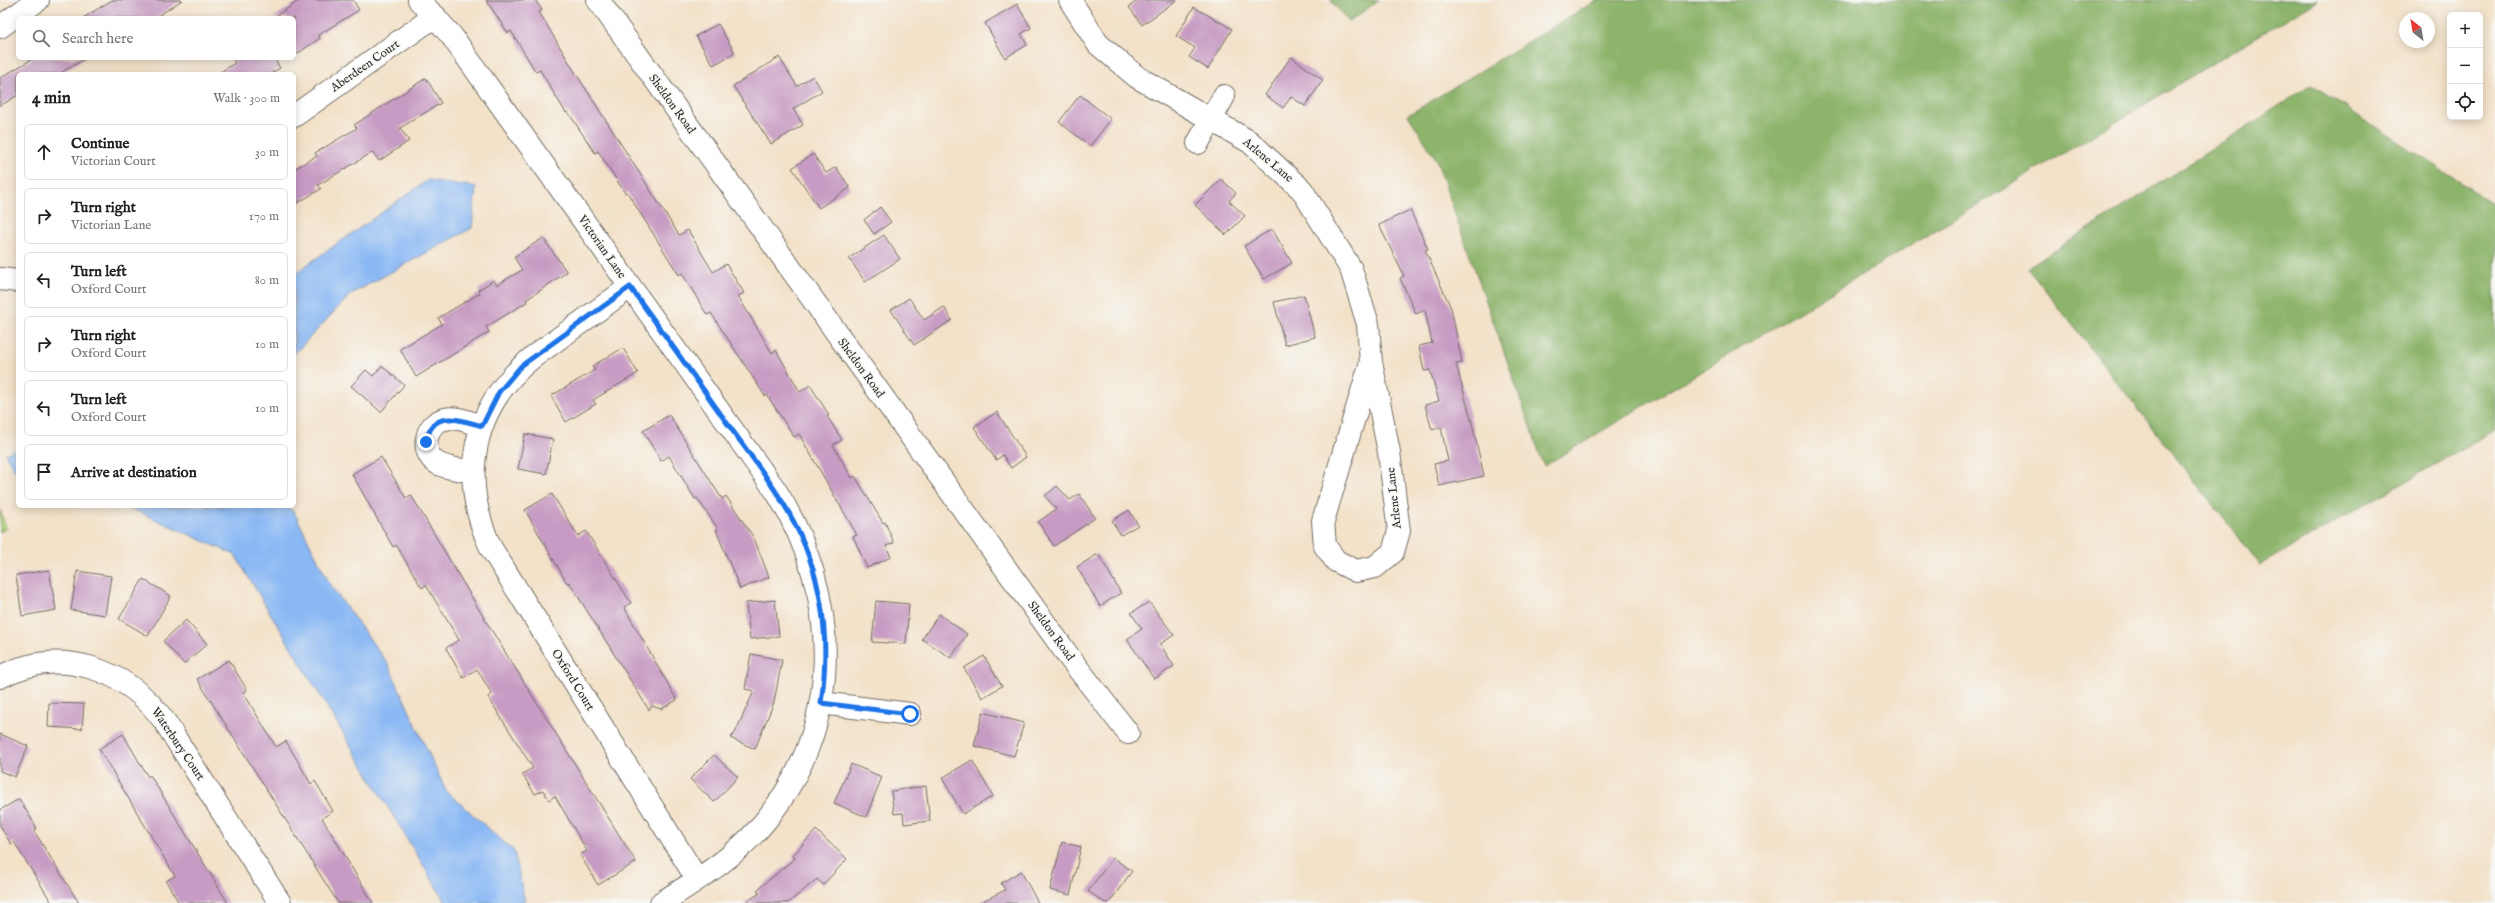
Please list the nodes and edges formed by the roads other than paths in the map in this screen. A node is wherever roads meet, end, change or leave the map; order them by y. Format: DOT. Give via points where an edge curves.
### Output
graph roads {
  1 [pos="38,0"];
  2 [pos="419,0"];
  3 [pos="598,0"];
  4 [pos="1070,0"];
  5 [pos="435,16"];
  6 [pos="0,27"];
  7 [pos="1224,96"];
  8 [pos="296,115"];
  9 [pos="1211,120"];
  10 [pos="1198,143"];
  11 [pos="0,279"];
  12 [pos="16,281"];
  13 [pos="630,287"];
  14 [pos="1372,362"];
  15 [pos="482,426"];
  16 [pos="473,472"];
  17 [pos="0,677"];
  18 [pos="821,703"];
  19 [pos="910,714"];
  20 [pos="1128,733"];
  21 [pos="697,879"];
  22 [pos="280,903"];
  23 [pos="661,903"];
  1 -- 6 [label="street"];
  2 -- 5 [label="street, Victorian Lane"];
  3 -- 20 [label="street, Sheldon Road" via="1072,661"];
  4 -- 9 [label="street, Arlene Lane" via="1098,44 1137,77"];
  5 -- 8 [label="street, Aberdeen Court"];
  5 -- 13 [label="street, Victorian Lane"];
  7 -- 9 [label="street"];
  9 -- 10 [label="street"];
  9 -- 14 [label="street, Arlene Lane" via="1250,142 1302,190 1351,269 1368,324"];
  11 -- 12 [label="street"];
  13 -- 15 [label="street, Oxford Court" via="521,366 499,392"];
  13 -- 18 [label="street, Victorian Lane" via="776,491 800,534 824,614 826,659"];
  14 -- 14 [label="street, Arlene Lane" via="1324,521 1325,546 1336,561 1356,571 1375,567 1393,552 1399,531 1389,452"];
  15 -- 16 [label="street, Oxford Court" via="476,446"];
  15 -- 16 [label="street" via="456,419 445,419 434,424 426,442 434,461"];
  16 -- 21 [label="street, Oxford Court" via="477,511 491,548"];
  17 -- 22 [label="street, Waterbury Court" via="28,666 55,663 81,665 114,676 138,691 153,705 165,722"];
  18 -- 19 [label="street"];
  18 -- 21 [label="street, Victorian Lane" via="805,756 780,802 746,842"];
  21 -- 23 [label="street, Victorian Lane"];
}
